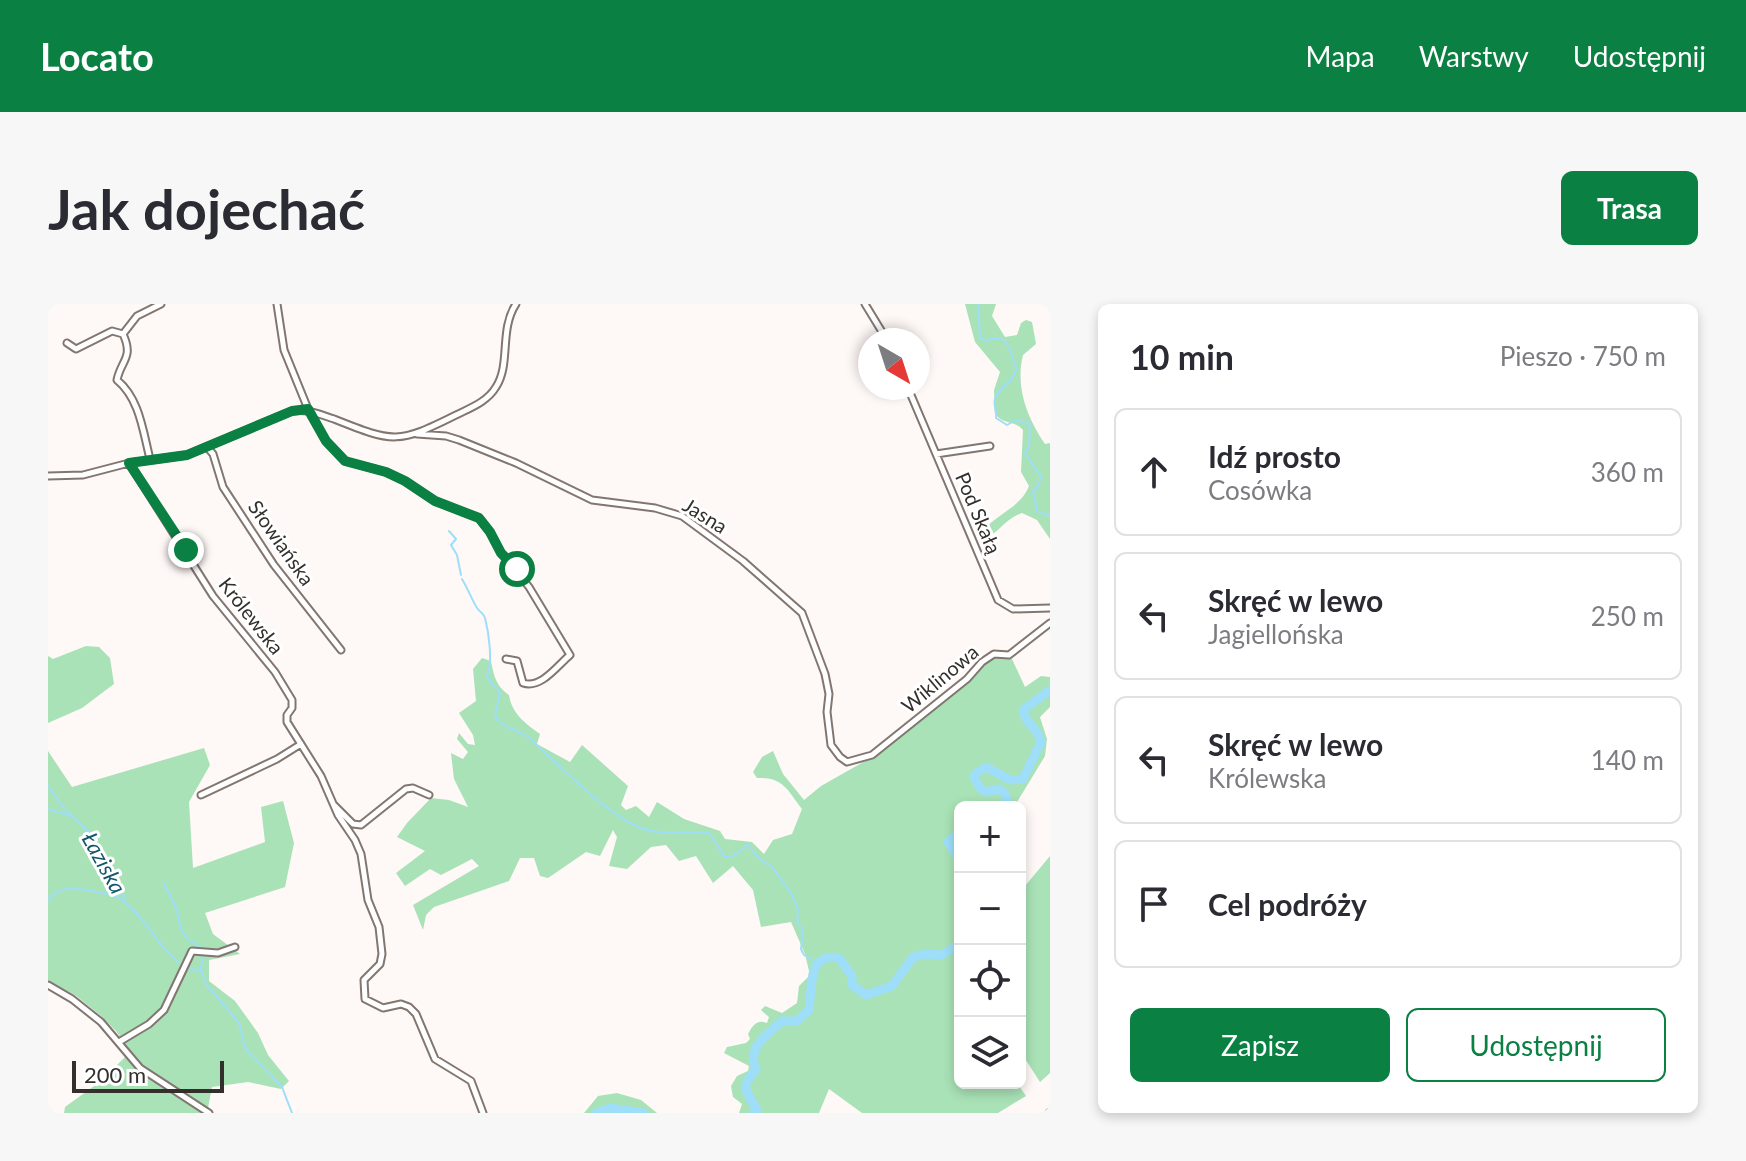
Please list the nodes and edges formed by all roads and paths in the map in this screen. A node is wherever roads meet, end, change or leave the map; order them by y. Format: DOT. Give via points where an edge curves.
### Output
graph roads {
  1 [pos="161,304"];
  2 [pos="277,304"];
  3 [pos="516,304"];
  4 [pos="865,304"];
  5 [pos="880,328"];
  6 [pos="123,334"];
  7 [pos="67,343"];
  8 [pos="913,400"];
  9 [pos="308,409"];
  10 [pos="417,434"];
  11 [pos="990,446"];
  12 [pos="207,447"];
  13 [pos="936,454"];
  14 [pos="150,459"];
  15 [pos="129,463"];
  16 [pos="48,476"];
  17 [pos="1050,608"];
  18 [pos="1050,623"];
  19 [pos="341,650"];
  20 [pos="506,659"];
  21 [pos="301,744"];
  22 [pos="850,762"];
  23 [pos="201,795"];
  24 [pos="429,795"];
  25 [pos="333,805"];
  26 [pos="235,947"];
  27 [pos="48,985"];
  28 [pos="119,1042"];
  29 [pos="209,1113"];
  30 [pos="483,1113"];
  1 -- 6 [label="street" via="137,316"];
  2 -- 9 [label="street" via="284,350"];
  3 -- 10 [label="street" via="507,324 496,387 480,403"];
  4 -- 5 [label="street"];
  6 -- 7 [label="street" via="112,331 76,349"];
  6 -- 14 [label="street" via="128,358 117,380 138,409"];
  8 -- 13 [label="street, Pod Skałą"];
  9 -- 10 [label="street, Jasna" via="389,438"];
  9 -- 12 [label="street"];
  9 -- 20 [label="street" via="345,461 405,481 435,501 479,518 570,655 530,685 523,683 517,661"];
  10 -- 22 [label="street, Jasna" via="459,440 592,500 682,516 705,533 802,613 825,674 831,745"];
  11 -- 13 [label="street"];
  12 -- 14 [label="street"];
  12 -- 19 [label="street, Słowiańska" via="223,487 274,565"];
  13 -- 17 [label="street, Pod Skałą" via="998,600 1013,609"];
  14 -- 15 [label="street"];
  15 -- 16 [label="street" via="100,473"];
  15 -- 21 [label="street, Królewska" via="213,596 275,672 292,700 286,718"];
  18 -- 22 [label="street, Wiklinowa" via="1009,655 994,654 982,662 872,755"];
  21 -- 23 [label="street"];
  21 -- 25 [label="street"];
  24 -- 25 [label="street" via="406,789 361,825"];
  25 -- 30 [label="street" via="361,854 368,900 379,927 380,964 364,980 365,999 383,1008 409,1007 435,1059 471,1081"];
  26 -- 28 [label="street" via="218,953 192,951 164,1010"];
  27 -- 28 [label="street" via="101,1022"];
  28 -- 29 [label="street" via="131,1061"];
}
